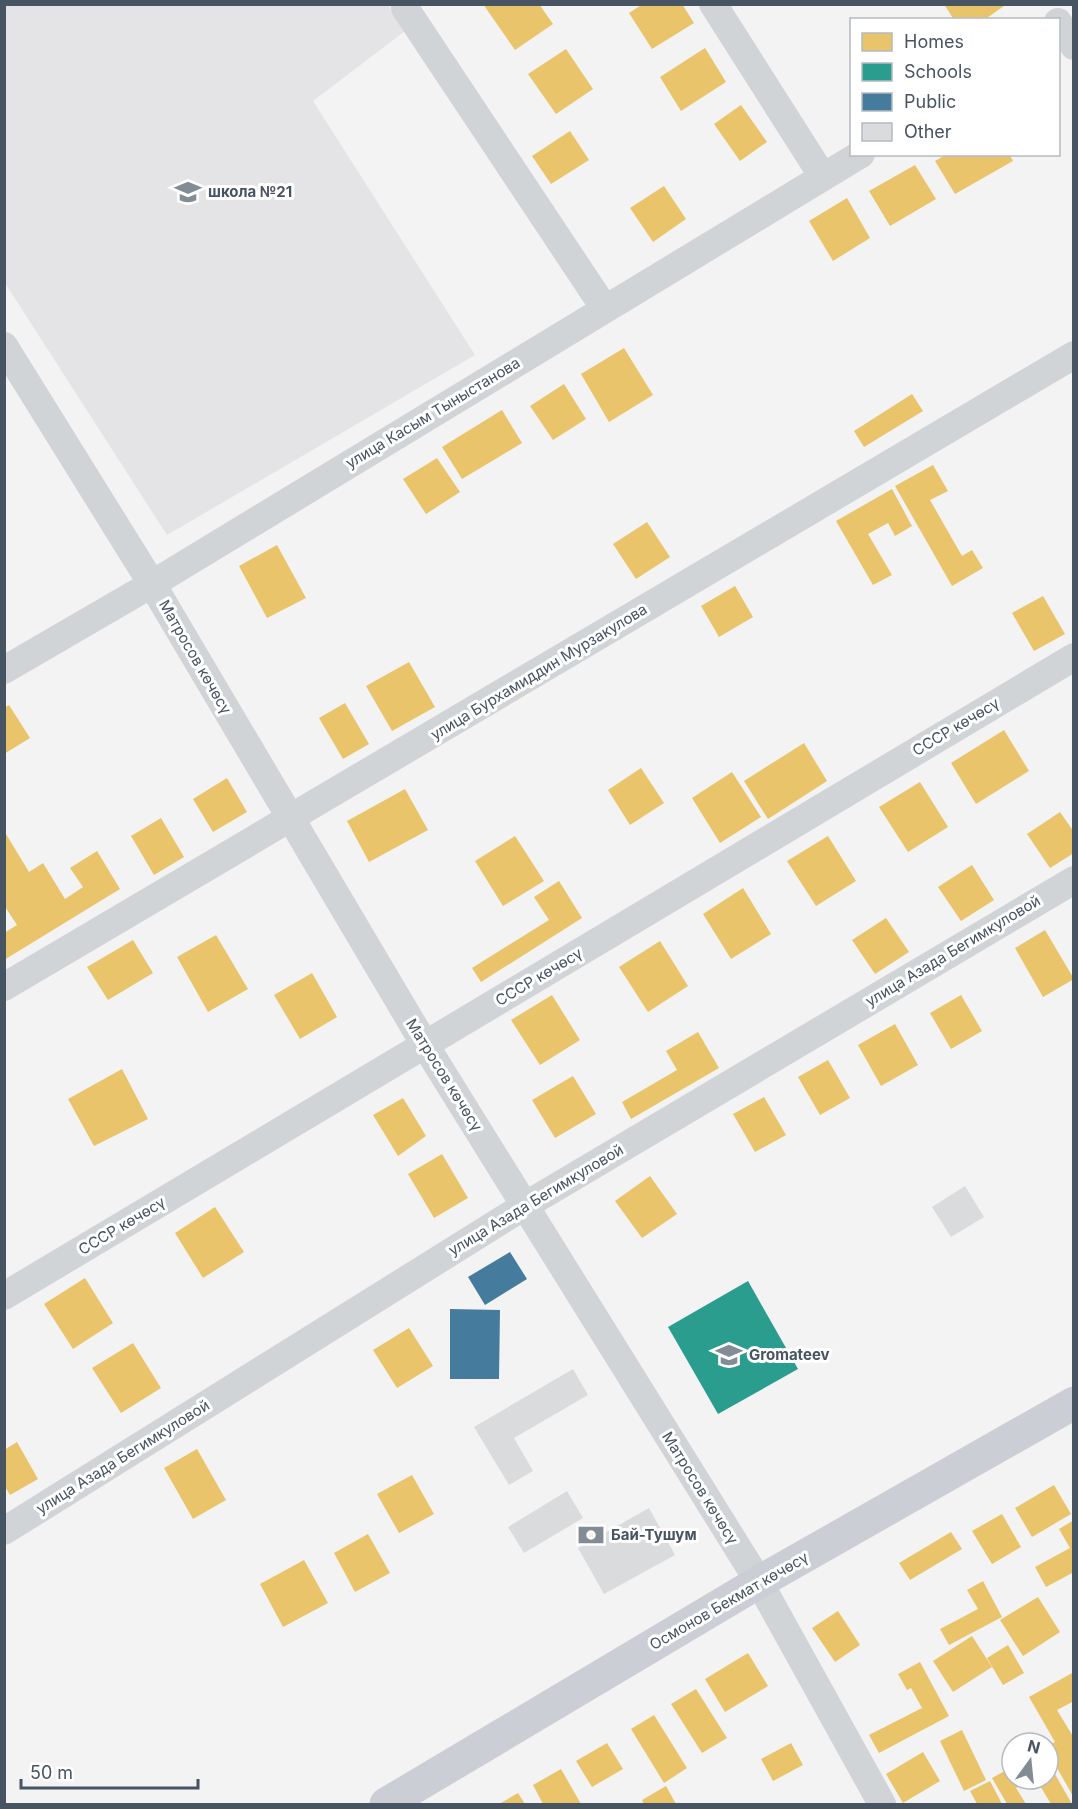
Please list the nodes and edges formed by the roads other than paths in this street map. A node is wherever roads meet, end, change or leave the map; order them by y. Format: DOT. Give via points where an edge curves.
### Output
graph roads {
  1 [pos="713,4"];
  2 [pos="1047,4"];
  3 [pos="405,8"];
  4 [pos="1056,18"];
  5 [pos="858,156"];
  6 [pos="823,177"];
  7 [pos="605,309"];
  8 [pos="4,346"];
  9 [pos="1074,355"];
  10 [pos="152,584"];
  11 [pos="1074,657"];
  12 [pos="4,670"];
  13 [pos="290,819"];
  14 [pos="1074,880"];
  15 [pos="4,987"];
  16 [pos="425,1045"];
  17 [pos="526,1205"];
  18 [pos="4,1296"];
  19 [pos="1074,1403"];
  20 [pos="4,1532"];
  21 [pos="759,1582"];
  22 [pos="386,1804"];
  23 [pos="882,1804"];
  1 -- 6 [label="street"];
  2 -- 4 [label="street"];
  3 -- 7 [label="street"];
  5 -- 6 [label="street, улица Касым Тыныстанова"];
  6 -- 7 [label="street, улица Касым Тыныстанова"];
  7 -- 10 [label="street, улица Касым Тыныстанова"];
  8 -- 10 [label="street, Матросов көчөсү"];
  9 -- 13 [label="street, улица Бурхамиддин Мурзакулова"];
  10 -- 12 [label="street, улица Касым Тыныстанова"];
  10 -- 13 [label="street, Матросов көчөсү"];
  11 -- 16 [label="street, СССР көчөсү"];
  13 -- 15 [label="street, улица Бурхамиддин Мурзакулова"];
  13 -- 16 [label="street, Матросов көчөсү"];
  14 -- 17 [label="street, улица Азада Бегимкуловой"];
  16 -- 17 [label="street, Матросов көчөсү"];
  16 -- 18 [label="street, СССР көчөсү"];
  17 -- 20 [label="street, улица Азада Бегимкуловой"];
  17 -- 21 [label="street, Матросов көчөсү"];
  19 -- 21 [label="main road, Осмонов Бекмат көчөсү"];
  21 -- 22 [label="main road, Осмонов Бекмат көчөсү"];
  21 -- 23 [label="street, Матросов көчөсү"];
}
